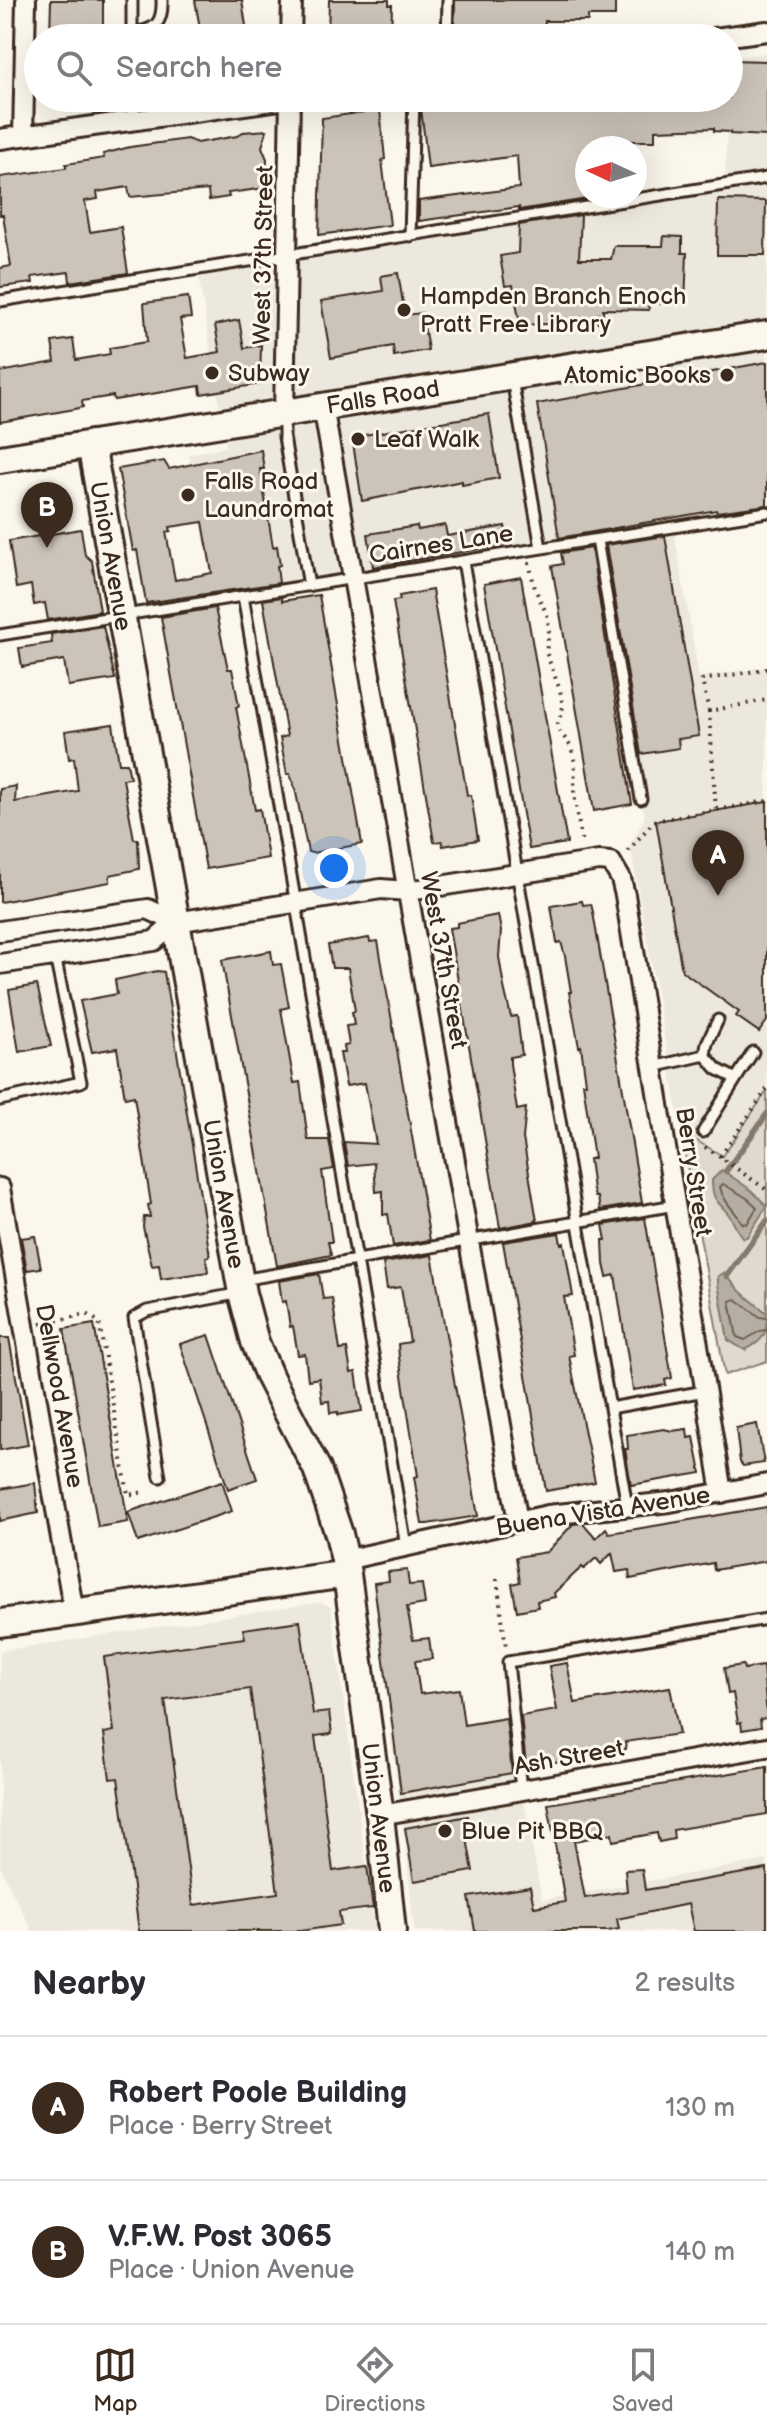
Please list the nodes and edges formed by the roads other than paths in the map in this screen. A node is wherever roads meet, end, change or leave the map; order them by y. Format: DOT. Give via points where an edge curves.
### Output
graph roads {
  1 [pos="26,0"];
  2 [pos="132,0"];
  3 [pos="162,0"];
  4 [pos="292,0"];
  5 [pos="448,0"];
  6 [pos="25,24"];
  7 [pos="132,24"];
  8 [pos="158,24"];
  9 [pos="291,24"];
  10 [pos="447,24"];
  11 [pos="767,31"];
  12 [pos="743,34"];
  13 [pos="24,91"];
  14 [pos="132,112"];
  15 [pos="194,112"];
  16 [pos="291,112"];
  17 [pos="414,112"];
  18 [pos="132,121"];
  19 [pos="23,136"];
  20 [pos="0,139"];
  21 [pos="767,178"];
  22 [pos="410,236"];
  23 [pos="287,255"];
  24 [pos="0,301"];
  25 [pos="767,335"];
  26 [pos="511,376"];
  27 [pos="323,406"];
  28 [pos="284,413"];
  29 [pos="91,444"];
  30 [pos="0,459"];
  31 [pos="767,512"];
  32 [pos="597,540"];
  33 [pos="541,548"];
  34 [pos="463,561"];
  35 [pos="353,579"];
  36 [pos="309,586"];
  37 [pos="243,596"];
  38 [pos="122,616"];
  39 [pos="0,635"];
  40 [pos="641,799"];
  41 [pos="518,874"];
  42 [pos="408,891"];
  43 [pos="294,902"];
  44 [pos="176,922"];
  45 [pos="0,931"];
  46 [pos="55,956"];
  47 [pos="0,964"];
  48 [pos="718,1020"];
  49 [pos="753,1052"];
  50 [pos="705,1055"];
  51 [pos="653,1067"];
  52 [pos="736,1079"];
  53 [pos="0,1100"];
  54 [pos="703,1132"];
  55 [pos="0,1188"];
  56 [pos="675,1205"];
  57 [pos="577,1222"];
  58 [pos="469,1240"];
  59 [pos="357,1258"];
  60 [pos="241,1287"];
  61 [pos="706,1390"];
  62 [pos="610,1408"];
  63 [pos="160,1477"];
  64 [pos="767,1484"];
  65 [pos="722,1493"];
  66 [pos="627,1506"];
  67 [pos="518,1522"];
  68 [pos="406,1546"];
  69 [pos="346,1567"];
  70 [pos="74,1613"];
  71 [pos="767,1619"];
  72 [pos="0,1623"];
  73 [pos="767,1747"];
  74 [pos="521,1790"];
  75 [pos="380,1815"];
  76 [pos="392,1931"];
  1 -- 6 [label="street"];
  2 -- 7 [label="lane"];
  3 -- 8 [label="lane"];
  4 -- 9 [label="street"];
  5 -- 10 [label="lane"];
  11 -- 12 [label="street"];
  13 -- 19 [label="street"];
  14 -- 18 [label="lane"];
  15 -- 18 [label="street"];
  16 -- 23 [label="street, West 37th Street"];
  17 -- 22 [label="lane"];
  18 -- 19 [label="street"];
  19 -- 20 [label="street"];
  21 -- 22 [label="lane"];
  22 -- 23 [label="lane"];
  23 -- 24 [label="lane"];
  23 -- 28 [label="street, West 37th Street"];
  25 -- 26 [label="street, Falls Road"];
  26 -- 27 [label="street, Falls Road"];
  26 -- 33 [label="lane"];
  27 -- 28 [label="street, Falls Road"];
  27 -- 35 [label="street, West 37th Street"];
  28 -- 29 [label="street, Falls Road"];
  28 -- 36 [label="lane"];
  29 -- 30 [label="street, Falls Road"];
  29 -- 38 [label="street, Union Avenue"];
  31 -- 32 [label="lane, Cairnes Lane"];
  32 -- 33 [label="lane, Cairnes Lane"];
  32 -- 40 [label="lane"];
  33 -- 34 [label="lane, Cairnes Lane"];
  34 -- 35 [label="lane, Cairnes Lane"];
  34 -- 41 [label="lane"];
  35 -- 36 [label="lane, Cairnes Lane"];
  35 -- 42 [label="street, West 37th Street"];
  36 -- 37 [label="lane, Cairnes Lane"];
  37 -- 38 [label="lane, Cairnes Lane"];
  37 -- 43 [label="lane"];
  38 -- 39 [label="lane, Cairnes Lane"];
  38 -- 44 [label="street, Union Avenue"];
  41 -- 42 [label="street"];
  41 -- 51 [label="street, Berry Street" via="611,862 625,895"];
  41 -- 57 [label="lane"];
  42 -- 43 [label="street" via="381,889"];
  42 -- 58 [label="street, West 37th Street"];
  43 -- 44 [label="street"];
  43 -- 59 [label="lane"];
  44 -- 45 [label="street" via="148,909"];
  44 -- 46 [label="street" via="154,941"];
  44 -- 60 [label="street, Union Avenue"];
  46 -- 47 [label="street"];
  46 -- 53 [label="lane" via="81,1082"];
  48 -- 50 [label="lane"];
  49 -- 52 [label="lane"];
  50 -- 51 [label="lane"];
  50 -- 52 [label="lane"];
  51 -- 56 [label="street, Berry Street"];
  52 -- 54 [label="lane"];
  55 -- 70 [label="street, Dellwood Avenue"];
  56 -- 57 [label="lane"];
  56 -- 61 [label="street, Berry Street"];
  57 -- 58 [label="lane"];
  57 -- 62 [label="lane"];
  58 -- 59 [label="lane"];
  58 -- 67 [label="street, West 37th Street"];
  59 -- 60 [label="lane"];
  59 -- 68 [label="lane"];
  60 -- 63 [label="lane" via="134,1318"];
  60 -- 69 [label="street, Union Avenue" via="255,1342 331,1506"];
  61 -- 62 [label="lane"];
  61 -- 65 [label="street, Berry Street"];
  62 -- 66 [label="lane"];
  64 -- 65 [label="street, Buena Vista Avenue"];
  65 -- 66 [label="street, Buena Vista Avenue"];
  66 -- 67 [label="street, Buena Vista Avenue"];
  67 -- 68 [label="street, Buena Vista Avenue"];
  68 -- 69 [label="street, Buena Vista Avenue"];
  69 -- 70 [label="street, Buena Vista Avenue"];
  69 -- 75 [label="street, Union Avenue"];
  70 -- 72 [label="street, Buena Vista Avenue"];
  71 -- 74 [label="lane" via="508,1662"];
  73 -- 74 [label="street, Ash Street"];
  74 -- 75 [label="street, Ash Street"];
  75 -- 76 [label="street, Union Avenue"];
}
